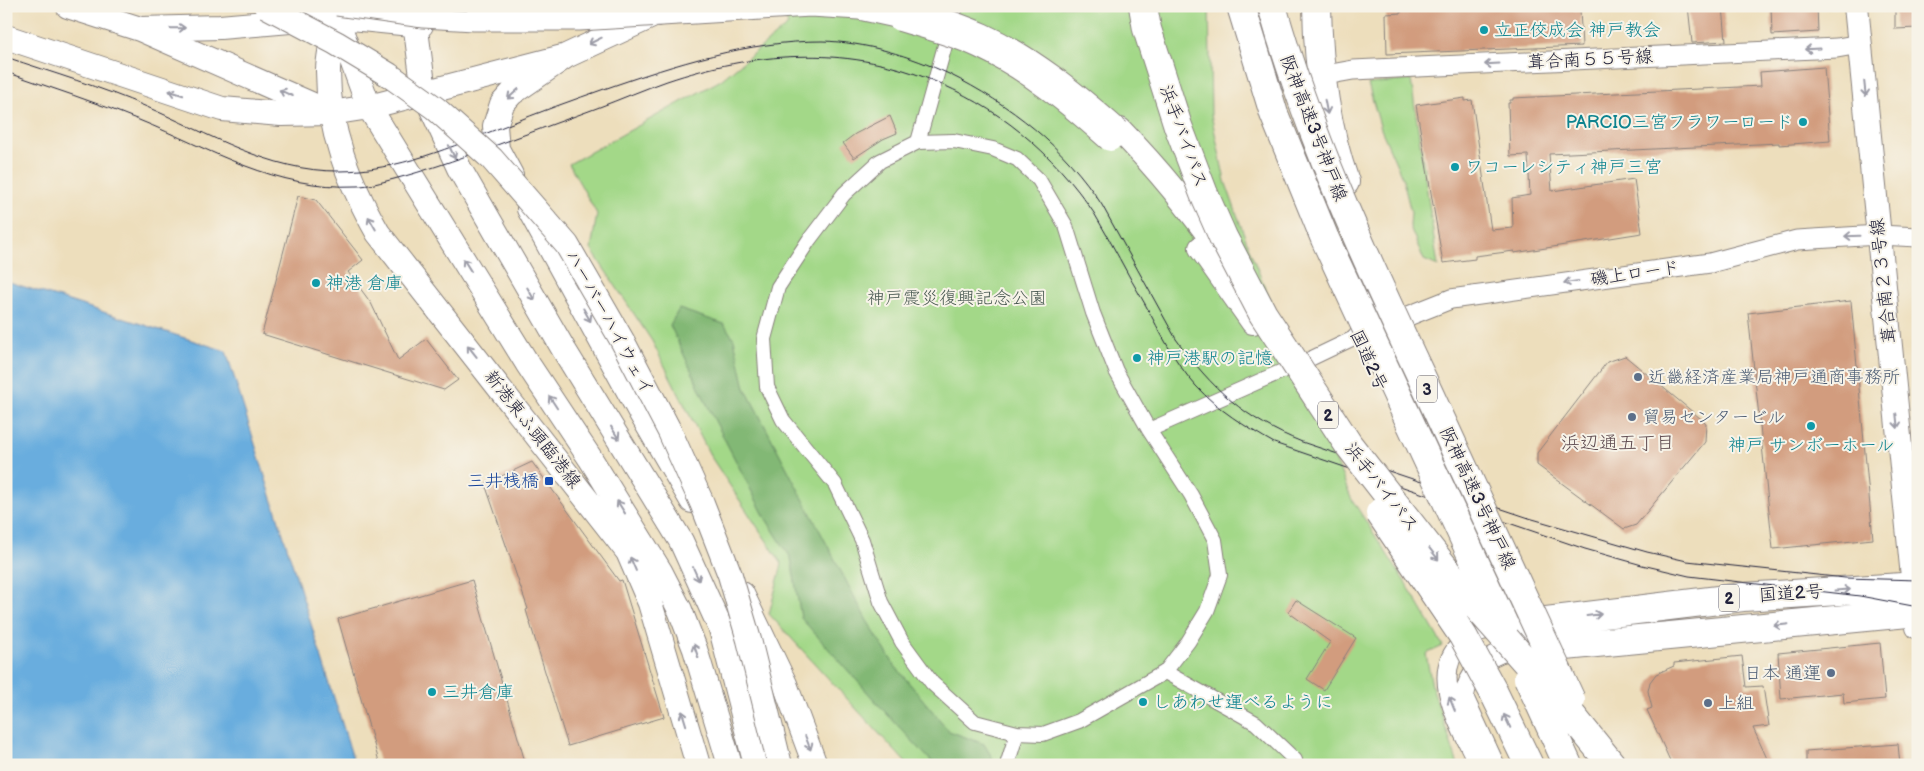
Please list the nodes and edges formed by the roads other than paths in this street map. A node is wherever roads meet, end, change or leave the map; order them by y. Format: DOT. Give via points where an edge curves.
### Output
graph roads {
  1 [pos="68,6"];
  2 [pos="266,6"];
  3 [pos="279,6"];
  4 [pos="296,6"];
  5 [pos="472,6"];
  6 [pos="545,6"];
  7 [pos="581,6"];
  8 [pos="600,6"];
  9 [pos="671,6"];
  10 [pos="956,6"];
  11 [pos="1133,6"];
  12 [pos="1143,6"];
  13 [pos="1241,6"];
  14 [pos="1263,6"];
  15 [pos="1272,6"];
  16 [pos="1316,6"];
  17 [pos="1856,6"];
  18 [pos="337,10"];
  19 [pos="904,12"];
  20 [pos="413,16"];
  21 [pos="515,20"];
  22 [pos="140,29"];
  23 [pos="6,37"];
  24 [pos="1860,44"];
  25 [pos="566,56"];
  26 [pos="1320,76"];
  27 [pos="424,92"];
  28 [pos="369,107"];
  29 [pos="331,113"];
  30 [pos="1120,130"];
  31 [pos="918,142"];
  32 [pos="1879,235"];
  33 [pos="1918,237"];
  34 [pos="1408,315"];
  35 [pos="1258,318"];
  36 [pos="1358,336"];
  37 [pos="1149,430"];
  38 [pos="1917,605"];
  39 [pos="1546,620"];
  40 [pos="1502,639"];
  41 [pos="1556,648"];
  42 [pos="1165,672"];
  43 [pos="1016,733"];
  44 [pos="698,765"];
  45 [pos="730,765"];
  46 [pos="756,765"];
  47 [pos="780,765"];
  48 [pos="794,765"];
  49 [pos="815,765"];
  50 [pos="1007,765"];
  51 [pos="1296,765"];
  52 [pos="1479,765"];
  53 [pos="1495,765"];
  54 [pos="1529,765"];
  55 [pos="1568,765"];
  56 [pos="1600,765"];
  57 [pos="1612,765"];
  1 -- 22 [label="street"];
  2 -- 47 [label="street, ハーバーハイウェイ, bridge" via="389,75 435,108 492,159 567,245 628,350 702,503 730,575"];
  3 -- 18 [label="street"];
  4 -- 48 [label="street, ハーバーハイウェイ" via="388,57 451,103 504,152 577,235 640,344 682,425 716,502 741,567 763,640"];
  5 -- 8 [label="street, bridge"];
  6 -- 20 [label="street" via="470,24"];
  7 -- 21 [label="street, bridge"];
  9 -- 25 [label="street, one-way"];
  10 -- 31 [label="street"];
  11 -- 35 [label="highway, 浜手バイパス / 2" via="1194,198 1228,277"];
  12 -- 35 [label="highway, 浜手バイパス / 2, bridge" via="1178,126"];
  13 -- 55 [label="highway, 阪神高速3号神戸線 / 3, bridge" via="1274,114 1325,239"];
  14 -- 36 [label="highway, 国道2号" via="1268,62 1283,130 1342,303"];
  15 -- 56 [label="highway, 阪神高速3号神戸線 / 3, bridge" via="1320,150 1361,249"];
  16 -- 26 [label="highway"];
  17 -- 24 [label="street, 葺合南２３号線"];
  18 -- 20 [label="street"];
  18 -- 21 [label="street, bridge" via="423,18"];
  22 -- 18 [label="street, one-way" via="220,27"];
  18 -- 28 [label="street"];
  18 -- 29 [label="street, 新港東ふ頭臨港線" via="328,70"];
  19 -- 21 [label="street, bridge" via="811,7 579,21"];
  19 -- 30 [label="street, bridge" via="941,17 983,33 1020,53 1057,77"];
  19 -- 35 [label="street, bridge" via="1020,68 1081,113 1162,196"];
  20 -- 27 [label="street"];
  29 -- 22 [label="street, one-way"];
  29 -- 23 [label="street, one-way" via="281,114 222,109"];
  24 -- 26 [label="street, 葺合南５５号線, one-way" via="1837,48 1353,70"];
  24 -- 32 [label="street, 葺合南２３号線, one-way"];
  25 -- 27 [label="street"];
  25 -- 49 [label="street, one-way" via="512,93 502,104 495,126 496,149 708,529 785,684"];
  26 -- 34 [label="highway, one-way" via="1344,181"];
  27 -- 28 [label="street"];
  27 -- 46 [label="street, one-way" via="468,185 569,359 681,541 721,629"];
  28 -- 29 [label="street"];
  45 -- 28 [label="street, one-way" via="695,649 660,571"];
  44 -- 29 [label="street, 新港東ふ頭臨港線, one-way" via="650,603 628,552 378,233 348,176"];
  30 -- 35 [label="street, bridge" via="1147,158 1213,241"];
  31 -- 37 [label="street" via="954,140 993,149 1017,160 1039,180 1066,226 1093,313 1116,371"];
  31 -- 43 [label="street" via="880,161 844,194 778,287 764,339 766,387 784,420 836,484 862,540 881,602 902,642 932,683 975,722"];
  32 -- 33 [label="street, 磯上ロード"];
  32 -- 34 [label="street, 磯上ロード, one-way" via="1798,240 1710,263 1452,298"];
  32 -- 38 [label="street, 葺合南２３号線, one-way"];
  34 -- 36 [label="street, 磯上ロード"];
  34 -- 39 [label="highway"];
  54 -- 35 [label="highway, 浜手バイパス / 2, one-way, bridge" via="1463,636 1300,398"];
  35 -- 57 [label="highway, 浜手バイパス / 2, one-way, bridge" via="1348,444 1462,590 1552,690"];
  36 -- 37 [label="street"];
  36 -- 40 [label="highway, 国道2号"];
  37 -- 42 [label="street" via="1191,495 1215,540 1220,575 1207,611"];
  39 -- 38 [label="highway, 国道2号 / 2, one-way" via="1743,597"];
  38 -- 41 [label="highway, 国道2号 / 2, one-way"];
  39 -- 40 [label="highway, 2"];
  39 -- 41 [label="highway"];
  40 -- 41 [label="highway, 国道2号 / 2"];
  52 -- 40 [label="street, one-way" via="1449,699 1448,663 1456,648 1473,634"];
  40 -- 53 [label="street" via="1497,653 1482,663 1471,678 1464,698"];
  42 -- 43 [label="street" via="1079,721 1043,734"];
  42 -- 51 [label="street" via="1256,722 1295,760"];
  43 -- 50 [label="street"];
}
